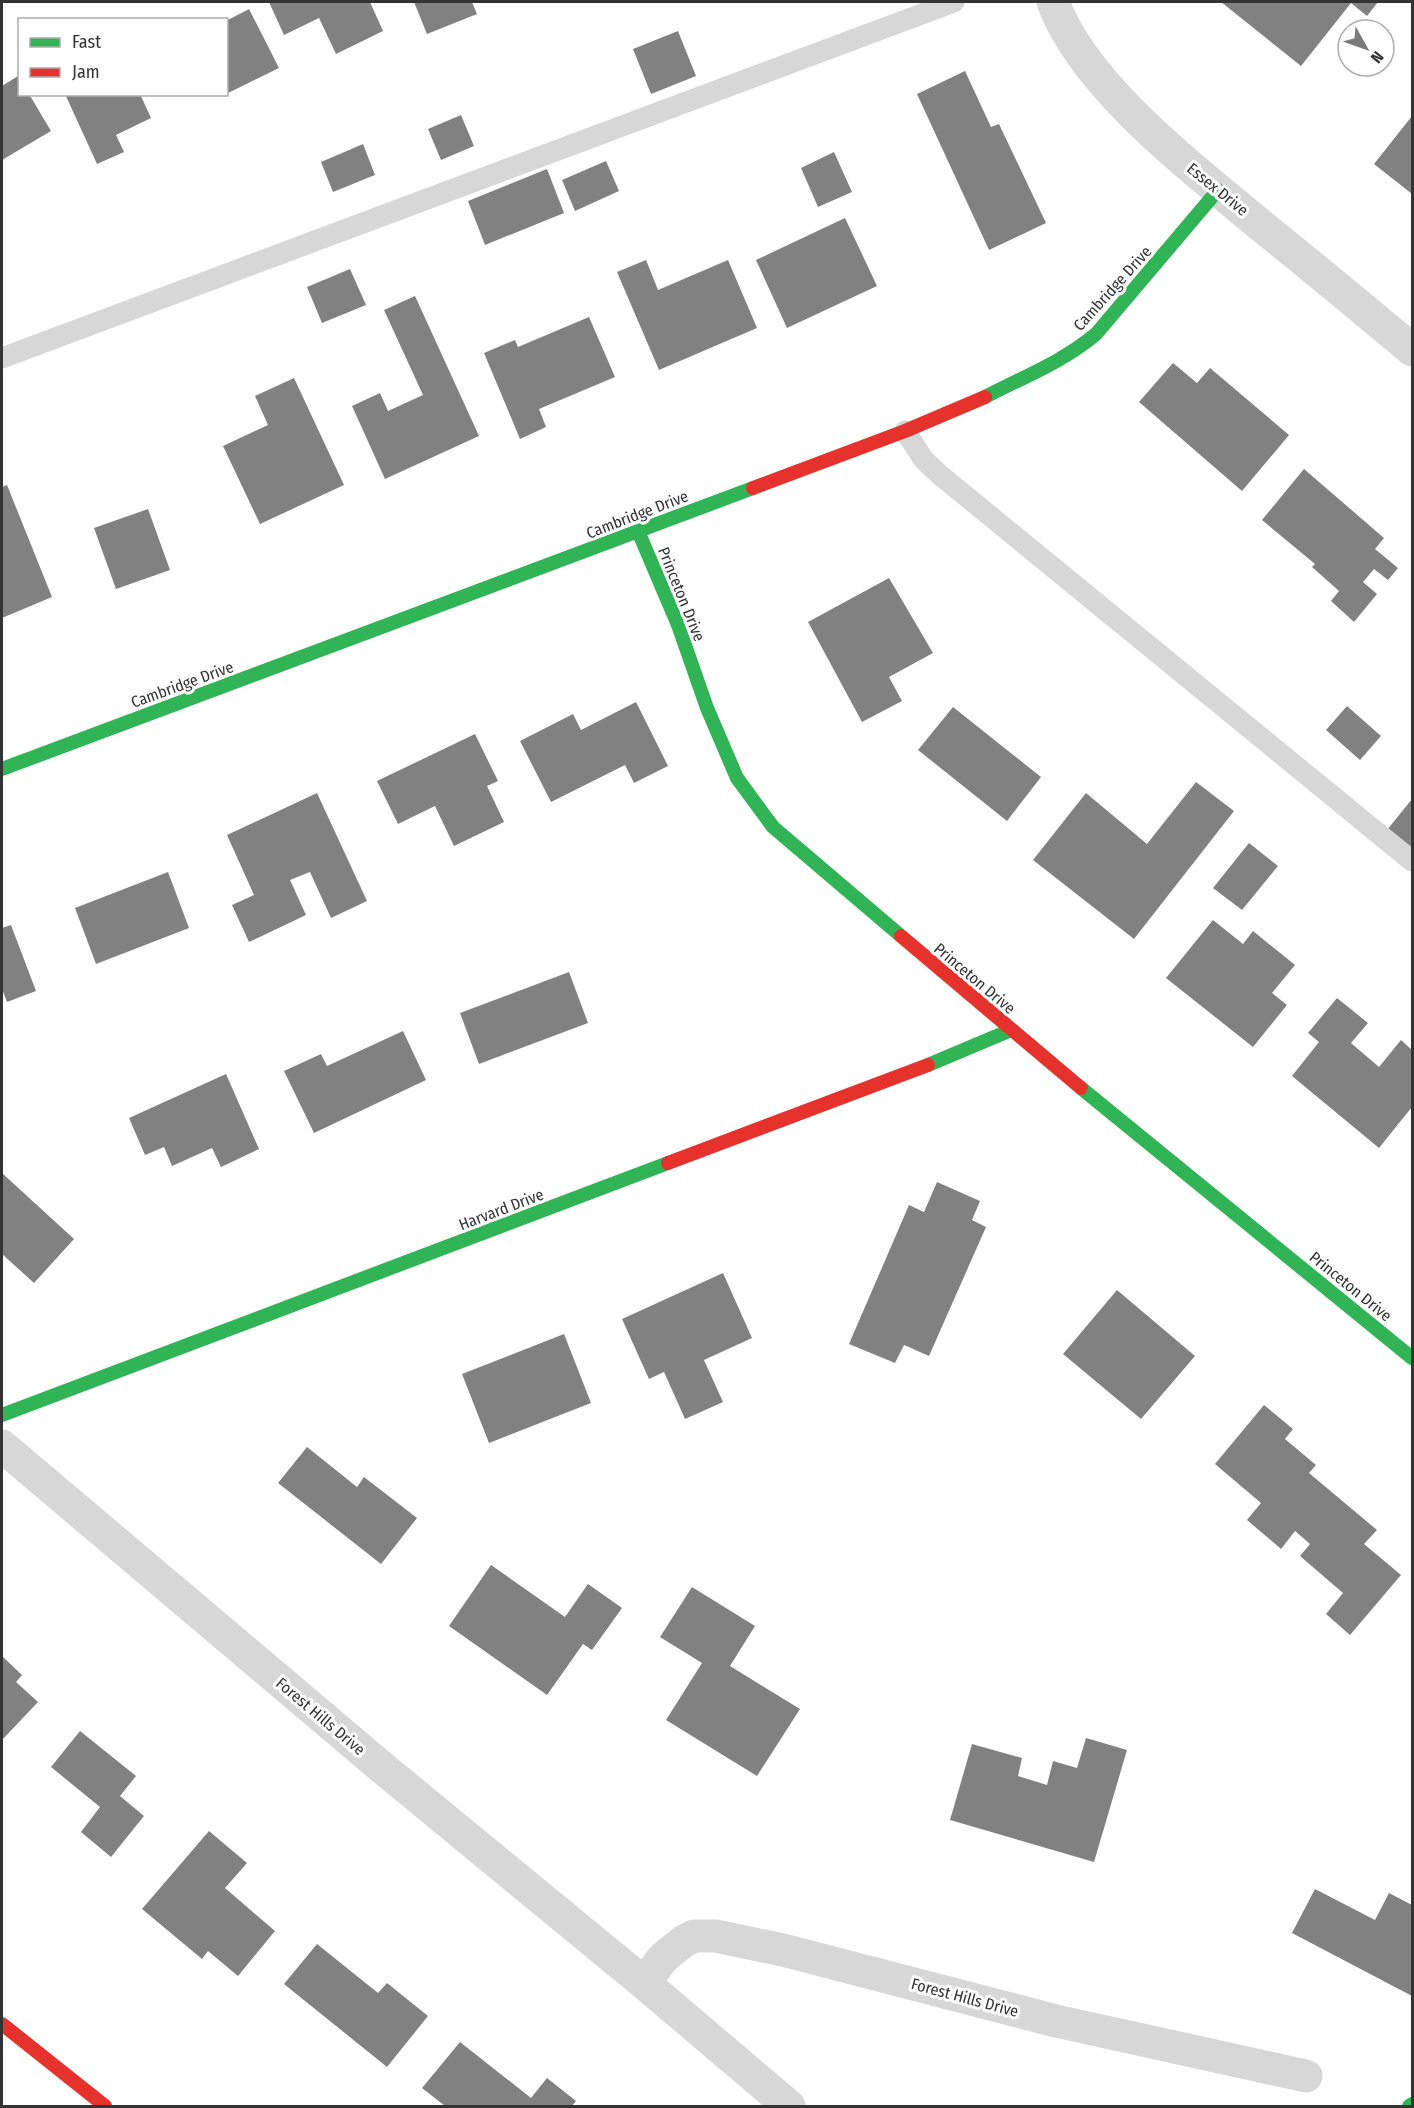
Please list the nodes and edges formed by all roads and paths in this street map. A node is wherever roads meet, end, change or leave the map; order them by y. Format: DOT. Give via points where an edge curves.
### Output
graph roads {
  1 [pos="954,2"];
  2 [pos="1053,2"];
  3 [pos="1218,190"];
  4 [pos="1413,350"];
  5 [pos="2,358"];
  6 [pos="905,431"];
  7 [pos="638,531"];
  8 [pos="2,769"];
  9 [pos="1413,861"];
  10 [pos="1011,1030"];
  11 [pos="1413,1358"];
  12 [pos="2,1415"];
  13 [pos="2,1446"];
  14 [pos="644,1983"];
  15 [pos="2,2024"];
  16 [pos="1305,2076"];
  17 [pos="105,2106"];
  18 [pos="789,2106"];
  1 -- 5 [label="lane"];
  2 -- 3 [label="street, Essex Drive" via="1060,21 1083,56 1116,96"];
  3 -- 4 [label="street, Essex Drive"];
  3 -- 6 [label="street, Cambridge Drive" via="1119,309 1076,351 969,405"];
  6 -- 7 [label="street, Cambridge Drive"];
  6 -- 9 [label="lane" via="924,460 940,475"];
  7 -- 8 [label="street, Cambridge Drive"];
  7 -- 10 [label="street, Princeton Drive" via="678,625 707,708 737,778 751,800 774,827"];
  10 -- 11 [label="street, Princeton Drive"];
  10 -- 12 [label="street, Harvard Drive" via="912,1071"];
  13 -- 14 [label="street, Forest Hills Drive"];
  14 -- 16 [label="street, Forest Hills Drive" via="663,1958 684,1941 694,1936 716,1936 1056,2021"];
  14 -- 18 [label="street, Forest Hills Drive"];
  15 -- 17 [label="street"];
}
